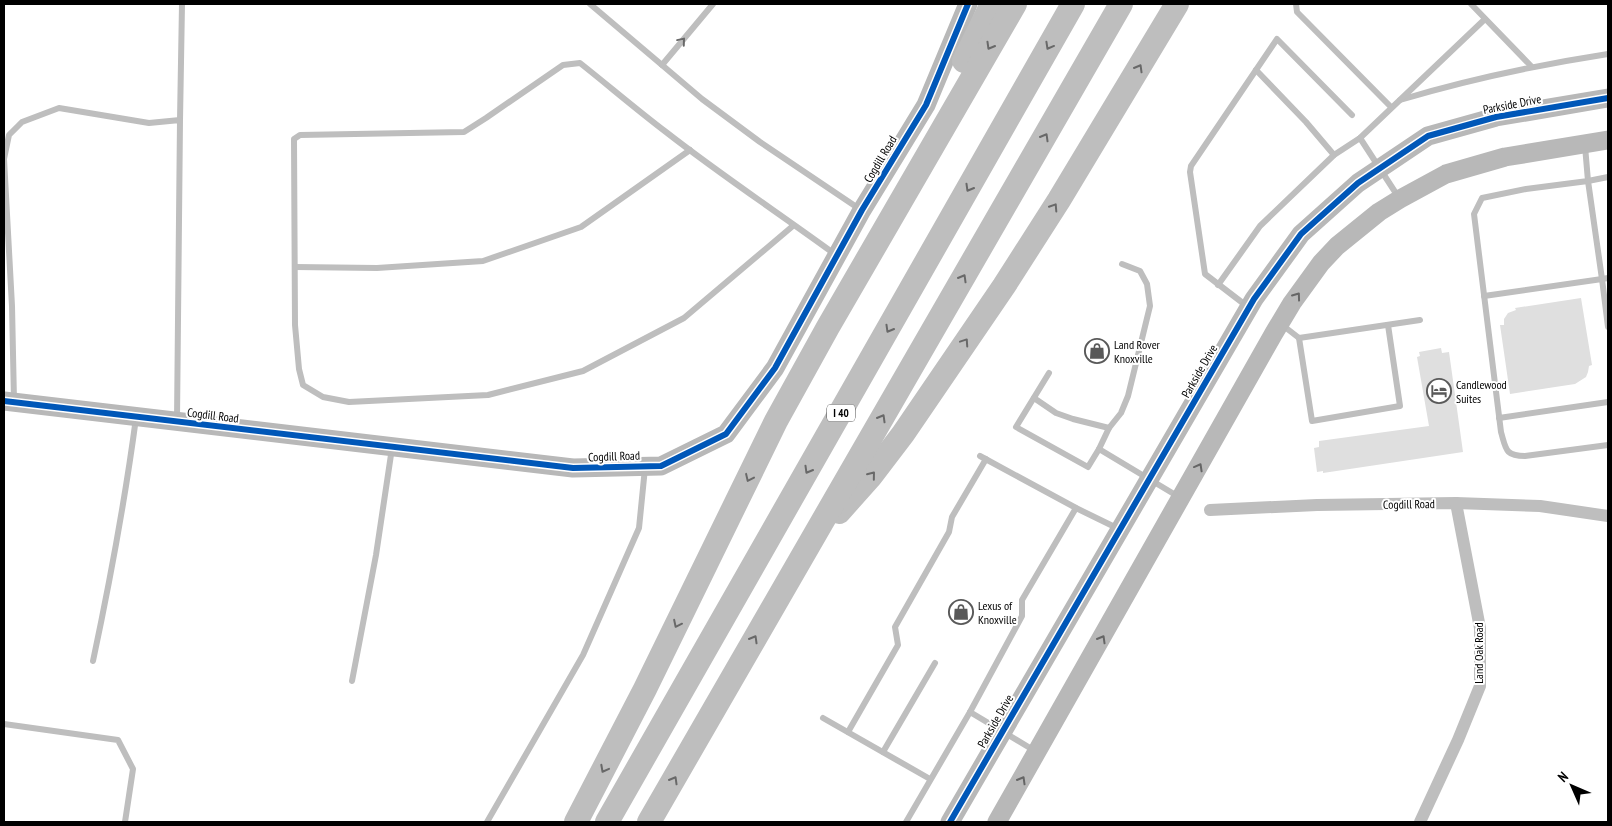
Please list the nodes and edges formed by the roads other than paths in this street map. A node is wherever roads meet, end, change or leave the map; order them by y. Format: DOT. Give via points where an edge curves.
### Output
graph roads {
  1 [pos="182,4"];
  2 [pos="590,4"];
  3 [pos="713,4"];
  4 [pos="968,4"];
  5 [pos="992,4"];
  6 [pos="1015,4"];
  7 [pos="1073,4"];
  8 [pos="1121,4"];
  9 [pos="1177,4"];
  10 [pos="1296,4"];
  11 [pos="1470,4"];
  12 [pos="1485,19"];
  13 [pos="1608,54"];
  14 [pos="662,65"];
  15 [pos="1531,66"];
  16 [pos="1256,70"];
  17 [pos="1608,98"];
  18 [pos="1399,100"];
  19 [pos="1391,107"];
  20 [pos="1352,115"];
  21 [pos="180,120"];
  22 [pos="1360,138"];
  23 [pos="1608,140"];
  24 [pos="1585,144"];
  25 [pos="690,150"];
  26 [pos="1334,155"];
  27 [pos="1379,169"];
  28 [pos="1608,177"];
  29 [pos="1588,181"];
  30 [pos="1400,199"];
  31 [pos="862,210"];
  32 [pos="794,224"];
  33 [pos="837,256"];
  34 [pos="1122,264"];
  35 [pos="295,267"];
  36 [pos="1605,278"];
  37 [pos="1218,285"];
  38 [pos="1484,296"];
  39 [pos="1249,308"];
  40 [pos="1420,320"];
  41 [pos="1280,323"];
  42 [pos="1388,325"];
  43 [pos="1608,327"];
  44 [pos="1299,338"];
  45 [pos="1049,373"];
  46 [pos="1034,398"];
  47 [pos="9,402"];
  48 [pos="1608,402"];
  49 [pos="136,417"];
  50 [pos="1499,418"];
  51 [pos="177,422"];
  52 [pos="776,422"];
  53 [pos="1109,428"];
  54 [pos="1608,445"];
  55 [pos="392,447"];
  56 [pos="1099,448"];
  57 [pos="645,466"];
  58 [pos="1148,480"];
  59 [pos="1182,499"];
  60 [pos="1456,503"];
  61 [pos="1076,508"];
  62 [pos="1210,510"];
  63 [pos="1608,516"];
  64 [pos="1119,529"];
  65 [pos="805,551"];
  66 [pos="93,661"];
  67 [pos="934,663"];
  68 [pos="352,681"];
  69 [pos="970,712"];
  70 [pos="823,718"];
  71 [pos="4,724"];
  72 [pos="1003,730"];
  73 [pos="848,732"];
  74 [pos="883,752"];
  75 [pos="1038,752"];
  76 [pos="930,779"];
  77 [pos="125,822"];
  78 [pos="487,822"];
  79 [pos="576,822"];
  80 [pos="607,822"];
  81 [pos="649,822"];
  82 [pos="906,822"];
  83 [pos="950,822"];
  84 [pos="997,822"];
  85 [pos="1420,822"];
  1 -- 21 [label="lane"];
  2 -- 14 [label="lane"];
  14 -- 3 [label="lane, one-way"];
  4 -- 31 [label="street, Cogdill Road" via="926,105"];
  5 -- 52 [label="highway" via="850,273"];
  6 -- 52 [label="highway, one-way" via="828,326"];
  7 -- 80 [label="highway, I 40, one-way"];
  65 -- 8 [label="highway, one-way"];
  65 -- 9 [label="highway, one-way" via="871,476 909,426 1059,200"];
  10 -- 19 [label="lane" via="1297,12"];
  11 -- 12 [label="lane"];
  12 -- 15 [label="lane"];
  12 -- 18 [label="lane"];
  13 -- 15 [label="lane"];
  14 -- 31 [label="lane" via="760,142"];
  15 -- 18 [label="lane"];
  16 -- 20 [label="lane" via="1277,39"];
  16 -- 26 [label="lane"];
  16 -- 37 [label="lane" via="1191,166 1205,274"];
  17 -- 27 [label="street, Parkside Drive" via="1496,117 1428,136"];
  18 -- 19 [label="lane"];
  19 -- 22 [label="lane"];
  21 -- 47 [label="lane" via="149,123 59,108 22,122 9,135 4,159 12,306"];
  21 -- 51 [label="lane"];
  22 -- 26 [label="lane"];
  22 -- 27 [label="lane"];
  23 -- 24 [label="street"];
  24 -- 29 [label="lane"];
  24 -- 30 [label="street" via="1505,157 1446,174"];
  25 -- 32 [label="lane"];
  25 -- 35 [label="lane" via="581,227 483,261 377,268"];
  25 -- 35 [label="lane" via="580,63 563,65 464,132 300,135 294,139"];
  26 -- 37 [label="lane" via="1260,226"];
  27 -- 30 [label="lane"];
  27 -- 39 [label="street, Parkside Drive" via="1358,183 1300,234"];
  28 -- 29 [label="lane"];
  29 -- 36 [label="lane"];
  29 -- 38 [label="lane" via="1482,198 1474,214"];
  41 -- 30 [label="street, one-way" via="1321,263 1337,246"];
  31 -- 33 [label="street, Cogdill Road"];
  32 -- 33 [label="lane"];
  32 -- 35 [label="lane" via="684,318 583,371 488,395 349,402 323,397 303,385 295,325"];
  33 -- 57 [label="street, Cogdill Road" via="775,368 726,434 661,466"];
  34 -- 53 [label="lane" via="1140,271 1147,284 1150,306 1128,396"];
  36 -- 38 [label="lane"];
  36 -- 43 [label="lane"];
  37 -- 39 [label="lane"];
  38 -- 50 [label="lane"];
  39 -- 58 [label="street, Parkside Drive"];
  40 -- 42 [label="lane"];
  41 -- 44 [label="lane"];
  59 -- 41 [label="street, one-way"];
  42 -- 44 [label="lane"];
  42 -- 44 [label="lane" via="1400,406 1312,421"];
  45 -- 46 [label="lane"];
  46 -- 53 [label="lane" via="1056,413"];
  46 -- 56 [label="lane" via="1016,427 1088,467"];
  47 -- 49 [label="street, Cogdill Road"];
  48 -- 50 [label="lane"];
  49 -- 51 [label="street, Cogdill Road"];
  49 -- 66 [label="lane" via="113,568"];
  50 -- 54 [label="lane" via="1507,451 1513,456"];
  51 -- 55 [label="street, Cogdill Road"];
  52 -- 79 [label="highway, one-way"];
  53 -- 56 [label="lane"];
  55 -- 57 [label="street, Cogdill Road" via="573,468"];
  55 -- 68 [label="lane"];
  56 -- 58 [label="lane"];
  57 -- 78 [label="lane" via="639,528 583,655"];
  58 -- 59 [label="lane"];
  58 -- 64 [label="street, Parkside Drive"];
  75 -- 59 [label="street, one-way"];
  60 -- 62 [label="street, Cogdill Road"];
  60 -- 63 [label="street, Cogdill Road" via="1540,506"];
  60 -- 85 [label="street, Land Oak Road" via="1480,628 1480,686"];
  61 -- 64 [label="lane"];
  61 -- 69 [label="lane" via="1022,600 1022,616"];
  61 -- 73 [label="lane" via="983,458 952,518 949,532 895,627 898,645"];
  64 -- 72 [label="street, Parkside Drive"];
  81 -- 65 [label="highway, one-way"];
  67 -- 74 [label="lane"];
  69 -- 72 [label="lane"];
  69 -- 76 [label="lane"];
  70 -- 73 [label="lane"];
  71 -- 77 [label="lane" via="118,740 133,769"];
  72 -- 75 [label="lane"];
  72 -- 83 [label="street, Parkside Drive"];
  73 -- 74 [label="lane"];
  74 -- 76 [label="lane"];
  84 -- 75 [label="street, one-way"];
  76 -- 82 [label="lane"];
}
